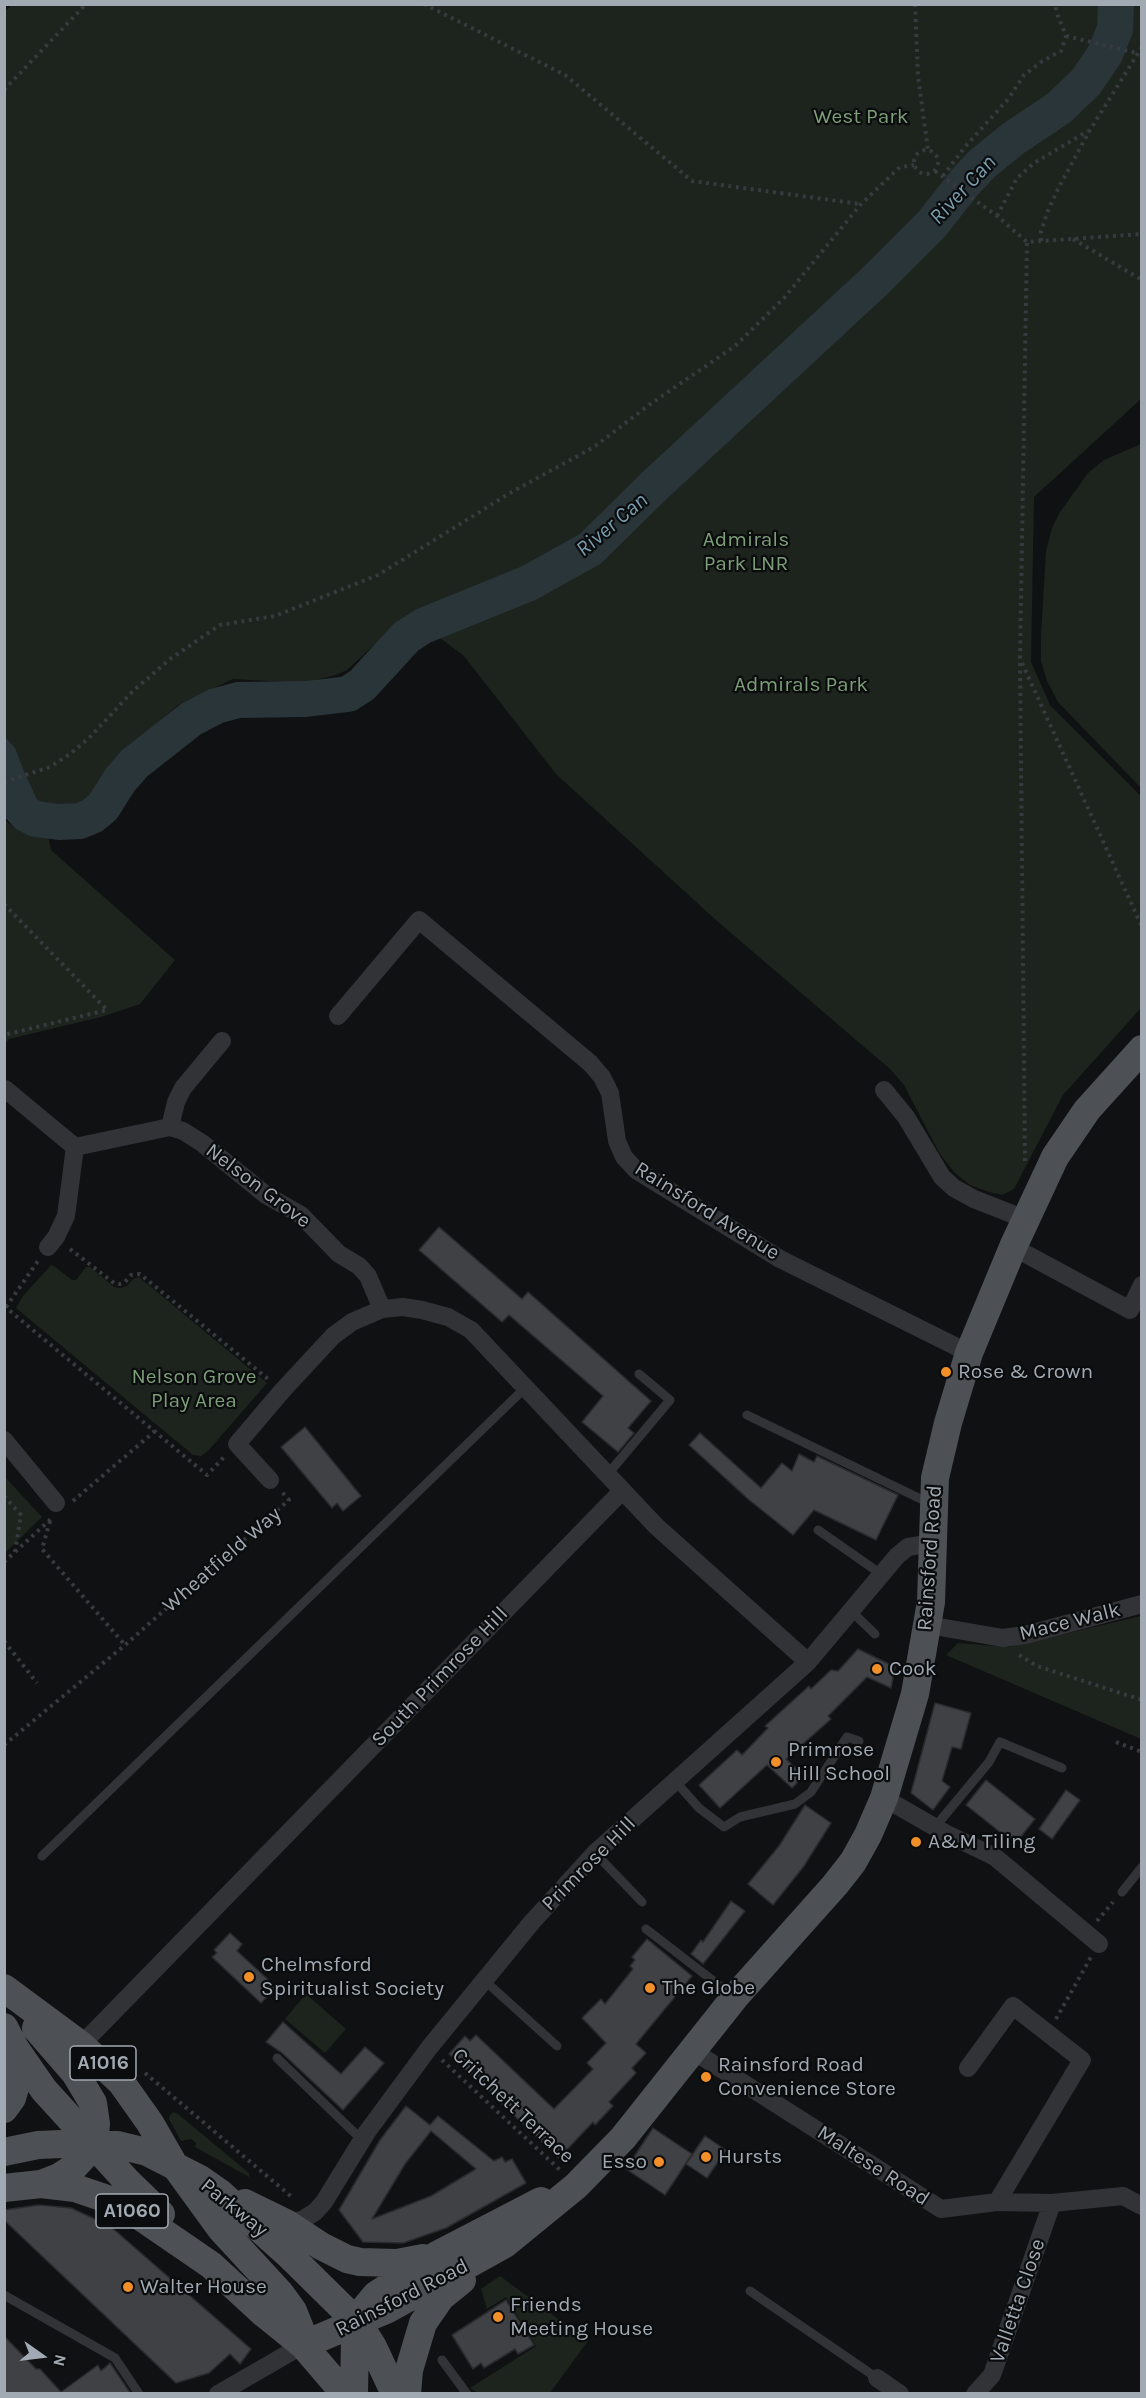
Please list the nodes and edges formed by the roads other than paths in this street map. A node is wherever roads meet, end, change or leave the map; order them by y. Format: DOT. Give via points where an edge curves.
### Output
graph roads {
  1 [pos="338,1016"];
  2 [pos="222,1041"];
  3 [pos="1142,1049"];
  4 [pos="5,1089"];
  5 [pos="884,1090"];
  6 [pos="170,1127"];
  7 [pos="75,1147"];
  8 [pos="1025,1219"];
  9 [pos="52,1242"];
  10 [pos="1013,1247"];
  11 [pos="1142,1285"];
  12 [pos="382,1309"];
  13 [pos="969,1353"];
  14 [pos="639,1374"];
  15 [pos="525,1388"];
  16 [pos="747,1415"];
  17 [pos="4,1440"];
  18 [pos="608,1474"];
  19 [pos="270,1480"];
  20 [pos="622,1491"];
  21 [pos="934,1505"];
  22 [pos="58,1510"];
  23 [pos="818,1530"];
  24 [pos="933,1543"];
  25 [pos="881,1574"];
  26 [pos="1142,1604"];
  27 [pos="852,1612"];
  28 [pos="928,1625"];
  29 [pos="875,1634"];
  30 [pos="808,1662"];
  31 [pos="859,1741"];
  32 [pos="1062,1768"];
  33 [pos="675,1781"];
  34 [pos="884,1798"];
  35 [pos="935,1827"];
  36 [pos="595,1853"];
  37 [pos="42,1856"];
  38 [pos="1142,1868"];
  39 [pos="1122,1892"];
  40 [pos="642,1902"];
  41 [pos="646,1929"];
  42 [pos="1092,1938"];
  43 [pos="484,1980"];
  44 [pos="4,1989"];
  45 [pos="735,1997"];
  46 [pos="10,2038"];
  47 [pos="81,2045"];
  48 [pos="557,2046"];
  49 [pos="693,2052"];
  50 [pos="277,2058"];
  51 [pos="968,2068"];
  52 [pos="4,2109"];
  53 [pos="362,2140"];
  54 [pos="94,2144"];
  55 [pos="4,2152"];
  56 [pos="173,2163"];
  57 [pos="41,2184"];
  58 [pos="576,2186"];
  59 [pos="4,2188"];
  60 [pos="220,2193"];
  61 [pos="997,2202"];
  62 [pos="1052,2203"];
  63 [pos="1142,2206"];
  64 [pos="299,2218"];
  65 [pos="506,2244"];
  66 [pos="437,2255"];
  67 [pos="211,2265"];
  68 [pos="750,2291"];
  69 [pos="4,2295"];
  70 [pos="261,2311"];
  71 [pos="348,2327"];
  72 [pos="302,2338"];
  73 [pos="442,2360"];
  74 [pos="877,2378"];
  75 [pos="139,2394"];
  76 [pos="218,2394"];
  77 [pos="345,2394"];
  78 [pos="354,2394"];
  79 [pos="395,2394"];
  80 [pos="407,2394"];
  81 [pos="467,2394"];
  82 [pos="900,2394"];
  83 [pos="975,2394"];
  1 -- 13 [label="street, Rainsford Avenue" via="419,920 590,1063 610,1093 617,1141 636,1170 780,1259"];
  2 -- 6 [label="street" via="183,1088"];
  3 -- 8 [label="main road, Rainsford Road / A1060" via="1087,1110 1055,1157"];
  4 -- 7 [label="street"];
  5 -- 8 [label="street" via="906,1117 942,1177 954,1188"];
  6 -- 7 [label="street"];
  6 -- 12 [label="street, Nelson Grove" via="202,1143 253,1185 301,1215 339,1254 368,1275"];
  7 -- 9 [label="street" via="66,1216"];
  8 -- 10 [label="main road, Rainsford Road / A1060"];
  10 -- 11 [label="street" via="1130,1310"];
  10 -- 13 [label="main road, Rainsford Road / A1060"];
  12 -- 15 [label="street" via="403,1307 448,1317 471,1330"];
  12 -- 19 [label="street, Wheatfield Way" via="352,1322 333,1336 237,1444"];
  13 -- 21 [label="main road, Rainsford Road / A1060" via="940,1452"];
  14 -- 18 [label="lane" via="670,1400"];
  15 -- 18 [label="street"];
  15 -- 37 [label="lane"];
  16 -- 21 [label="lane"];
  17 -- 22 [label="street"];
  18 -- 20 [label="street"];
  20 -- 30 [label="street"];
  20 -- 47 [label="street, South Primrose Hill"];
  21 -- 24 [label="main road, Rainsford Road / A1060"];
  23 -- 25 [label="lane"];
  24 -- 25 [label="street, Primrose Hill" via="908,1548"];
  24 -- 28 [label="main road, Rainsford Road / A1060"];
  25 -- 27 [label="street, Primrose Hill"];
  26 -- 28 [label="street, Mace Walk" via="1003,1638"];
  27 -- 29 [label="lane"];
  27 -- 30 [label="street, Primrose Hill"];
  28 -- 34 [label="main road, Rainsford Road / A1060" via="915,1694"];
  30 -- 33 [label="street, Primrose Hill"];
  31 -- 33 [label="lane" via="847,1737 811,1792 795,1804 740,1817 724,1827 699,1808"];
  32 -- 35 [label="lane" via="1000,1742 989,1762"];
  33 -- 36 [label="street, Primrose Hill"];
  34 -- 35 [label="street"];
  34 -- 45 [label="main road, Rainsford Road / A1060" via="853,1862"];
  35 -- 42 [label="street" via="995,1857"];
  36 -- 40 [label="lane"];
  36 -- 43 [label="street, Primrose Hill"];
  38 -- 39 [label="lane"];
  41 -- 45 [label="lane"];
  43 -- 48 [label="lane"];
  43 -- 53 [label="street, Primrose Hill"];
  44 -- 47 [label="main road, A1016"];
  44 -- 54 [label="main road" via="75,2073 93,2103"];
  45 -- 49 [label="main road, Rainsford Road / A1060"];
  46 -- 52 [label="main road" via="18,2078"];
  46 -- 54 [label="main road, A1016" via="44,2090"];
  47 -- 56 [label="main road, A1016" via="104,2064 137,2103"];
  49 -- 58 [label="main road, Rainsford Road / A1060" via="623,2138"];
  49 -- 61 [label="street, Maltese Road" via="941,2209"];
  50 -- 53 [label="lane"];
  51 -- 61 [label="street" via="1013,2006 1082,2060"];
  53 -- 64 [label="street, Primrose Hill" via="324,2202"];
  54 -- 55 [label="main road, Parkway / A1060" via="38,2145"];
  54 -- 56 [label="main road, Parkway / A1060" via="118,2145"];
  54 -- 57 [label="main road, A1060" via="73,2168"];
  54 -- 67 [label="main road, A1016"];
  56 -- 60 [label="main road, Parkway / A1060"];
  56 -- 72 [label="main road, A1016" via="221,2229 280,2293 293,2311"];
  57 -- 59 [label="main road, A1060"];
  57 -- 67 [label="main road, A1060" via="90,2192 122,2204"];
  58 -- 65 [label="main road, Rainsford Road / A1060"];
  58 -- 66 [label="main road, Rainsford Road / A1060"];
  60 -- 64 [label="main road, A1060"];
  60 -- 71 [label="main road, Parkway" via="289,2255"];
  61 -- 62 [label="street, Maltese Road"];
  62 -- 63 [label="street, Maltese Road" via="1123,2196"];
  62 -- 83 [label="street, Valletta Close" via="992,2374"];
  64 -- 66 [label="main road, A1060" via="321,2246 347,2259 397,2263"];
  65 -- 71 [label="main road, Rainsford Road / A1060"];
  65 -- 80 [label="main road" via="441,2297 423,2324 409,2370"];
  66 -- 71 [label="main road, A1060" via="376,2295"];
  67 -- 70 [label="main road, A1016"];
  68 -- 74 [label="lane"];
  69 -- 75 [label="lane" via="115,2358"];
  70 -- 72 [label="main road, A1060"];
  71 -- 72 [label="main road, A1060"];
  71 -- 78 [label="main road, A1060" via="355,2340"];
  71 -- 79 [label="main road, Parkway" via="373,2347"];
  72 -- 76 [label="street"];
  72 -- 77 [label="main road, A1016"];
  73 -- 81 [label="lane"];
  74 -- 82 [label="street"];
}
